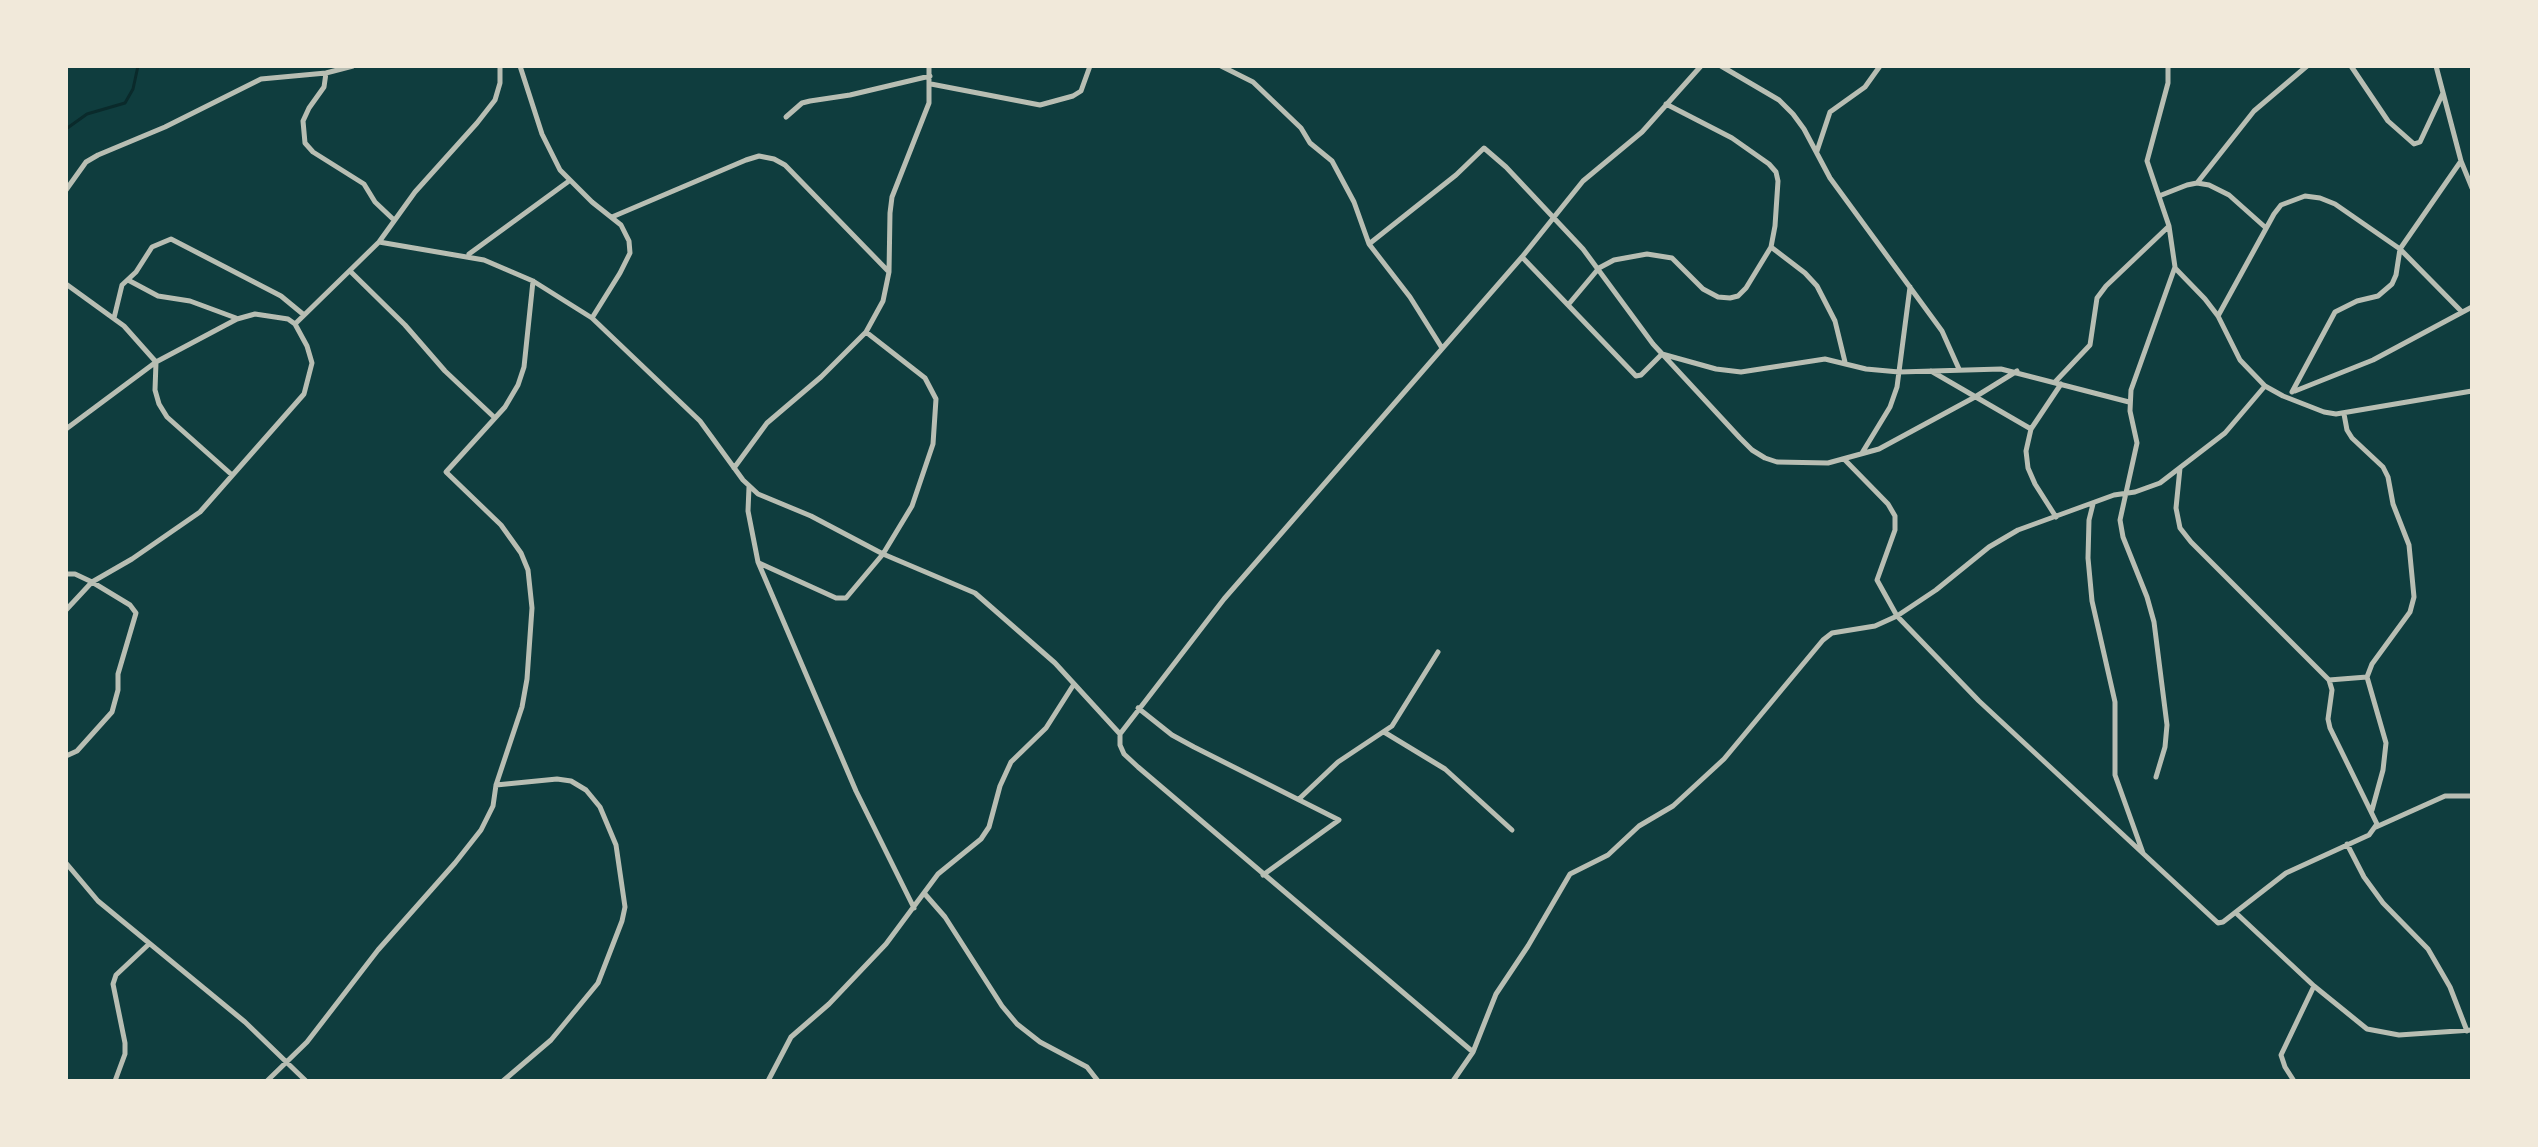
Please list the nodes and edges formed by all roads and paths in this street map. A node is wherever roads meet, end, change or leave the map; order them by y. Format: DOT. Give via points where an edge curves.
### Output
graph roads {
  1 [pos="353,66"];
  2 [pos="500,66"];
  3 [pos="520,66"];
  4 [pos="929,66"];
  5 [pos="1090,66"];
  6 [pos="1221,66"];
  7 [pos="1701,66"];
  8 [pos="1721,66"];
  9 [pos="1880,66"];
  10 [pos="2168,66"];
  11 [pos="2307,66"];
  12 [pos="2351,66"];
  13 [pos="2436,66"];
  14 [pos="326,73"];
  15 [pos="930,76"];
  16 [pos="931,84"];
  17 [pos="2443,93"];
  18 [pos="1666,104"];
  19 [pos="786,117"];
  20 [pos="1816,152"];
  21 [pos="2461,161"];
  22 [pos="569,181"];
  23 [pos="2197,183"];
  24 [pos="2472,188"];
  25 [pos="66,190"];
  26 [pos="2159,196"];
  27 [pos="612,217"];
  28 [pos="1553,219"];
  29 [pos="394,220"];
  30 [pos="2169,226"];
  31 [pos="2266,228"];
  32 [pos="379,242"];
  33 [pos="1369,244"];
  34 [pos="1771,247"];
  35 [pos="2400,249"];
  36 [pos="468,255"];
  37 [pos="1522,257"];
  38 [pos="2175,267"];
  39 [pos="1599,268"];
  40 [pos="350,271"];
  41 [pos="889,272"];
  42 [pos="128,280"];
  43 [pos="533,281"];
  44 [pos="66,284"];
  45 [pos="1910,287"];
  46 [pos="1568,305"];
  47 [pos="2472,307"];
  48 [pos="2462,312"];
  49 [pos="304,315"];
  50 [pos="2218,316"];
  51 [pos="114,318"];
  52 [pos="592,318"];
  53 [pos="237,319"];
  54 [pos="295,324"];
  55 [pos="866,332"];
  56 [pos="1442,348"];
  57 [pos="1662,354"];
  58 [pos="156,362"];
  59 [pos="1845,362"];
  60 [pos="1959,369"];
  61 [pos="1930,371"];
  62 [pos="2017,371"];
  63 [pos="1899,372"];
  64 [pos="2058,383"];
  65 [pos="2265,386"];
  66 [pos="2472,391"];
  67 [pos="2292,392"];
  68 [pos="2283,396"];
  69 [pos="1975,397"];
  70 [pos="2129,402"];
  71 [pos="2344,413"];
  72 [pos="495,418"];
  73 [pos="66,429"];
  74 [pos="2031,429"];
  75 [pos="1861,454"];
  76 [pos="1844,459"];
  77 [pos="2180,467"];
  78 [pos="734,468"];
  79 [pos="232,475"];
  80 [pos="749,487"];
  81 [pos="2125,494"];
  82 [pos="2093,503"];
  83 [pos="2056,517"];
  84 [pos="883,554"];
  85 [pos="758,562"];
  86 [pos="66,574"];
  87 [pos="92,582"];
  88 [pos="66,610"];
  89 [pos="1897,616"];
  90 [pos="1438,652"];
  91 [pos="2367,677"];
  92 [pos="2329,680"];
  93 [pos="1074,683"];
  94 [pos="1138,708"];
  95 [pos="1384,732"];
  96 [pos="1120,734"];
  97 [pos="66,756"];
  98 [pos="2156,777"];
  99 [pos="496,785"];
  100 [pos="2472,796"];
  101 [pos="1299,799"];
  102 [pos="2372,811"];
  103 [pos="2376,827"];
  104 [pos="1512,830"];
  105 [pos="2347,844"];
  106 [pos="2144,854"];
  107 [pos="66,863"];
  108 [pos="1263,875"];
  109 [pos="924,893"];
  110 [pos="914,908"];
  111 [pos="2236,913"];
  112 [pos="149,944"];
  113 [pos="2314,986"];
  114 [pos="2470,1031"];
  115 [pos="1473,1052"];
  116 [pos="289,1062"];
  117 [pos="115,1081"];
  118 [pos="267,1081"];
  119 [pos="306,1081"];
  120 [pos="503,1081"];
  121 [pos="768,1081"];
  122 [pos="1098,1081"];
  123 [pos="1453,1081"];
  124 [pos="2294,1081"];
  1 -- 14 [label="street"];
  2 -- 29 [label="street" via="495,100"];
  3 -- 22 [label="street" via="548,148"];
  4 -- 15 [label="street"];
  5 -- 16 [label="street" via="1081,91 1040,105"];
  6 -- 33 [label="street" via="1253,82 1332,161"];
  7 -- 18 [label="street"];
  8 -- 20 [label="street" via="1779,100"];
  9 -- 20 [label="street" via="1865,87 1830,112"];
  10 -- 26 [label="street" via="2147,161"];
  11 -- 23 [label="street" via="2254,111"];
  12 -- 17 [label="street" via="2388,121 2414,144 2420,142"];
  13 -- 17 [label="street"];
  14 -- 25 [label="street" via="261,79 98,155 86,162"];
  14 -- 29 [label="street" via="324,87 303,121 305,143 364,184"];
  15 -- 16 [label="street"];
  15 -- 19 [label="street" via="802,103"];
  16 -- 41 [label="street" via="929,103 892,197"];
  17 -- 21 [label="street"];
  18 -- 28 [label="street" via="1642,132 1583,181"];
  18 -- 34 [label="street" via="1732,138 1776,172"];
  20 -- 45 [label="street"];
  21 -- 24 [label="street"];
  21 -- 35 [label="street"];
  22 -- 27 [label="street"];
  22 -- 36 [label="street"];
  23 -- 26 [label="street"];
  23 -- 31 [label="street" via="2229,195"];
  26 -- 30 [label="street"];
  27 -- 41 [label="street" via="759,156 785,165"];
  27 -- 52 [label="street" via="625,232 630,253"];
  28 -- 33 [label="street" via="1484,148"];
  28 -- 37 [label="street"];
  28 -- 39 [label="street"];
  29 -- 32 [label="street"];
  30 -- 38 [label="street"];
  30 -- 64 [label="street" via="2097,298 2090,345"];
  31 -- 35 [label="street" via="2281,205 2305,196 2320,198"];
  31 -- 50 [label="street"];
  32 -- 36 [label="street"];
  32 -- 40 [label="street"];
  33 -- 56 [label="street"];
  34 -- 39 [label="street" via="1746,288 1730,298 1703,289 1672,258 1660,255 1626,257"];
  34 -- 59 [label="street" via="1817,286 1835,321"];
  35 -- 48 [label="street"];
  35 -- 67 [label="street" via="2396,275 2387,289 2335,312"];
  36 -- 43 [label="street"];
  37 -- 46 [label="street"];
  37 -- 56 [label="street"];
  38 -- 50 [label="street"];
  38 -- 70 [label="street"];
  39 -- 46 [label="street"];
  39 -- 57 [label="street"];
  40 -- 49 [label="street"];
  40 -- 72 [label="street"];
  41 -- 55 [label="street" via="883,301"];
  42 -- 49 [label="street" via="152,247 171,239 281,296"];
  42 -- 51 [label="street" via="119,291"];
  42 -- 53 [label="street" via="158,296 190,301"];
  43 -- 52 [label="street"];
  43 -- 72 [label="street" via="524,367"];
  44 -- 51 [label="street"];
  45 -- 60 [label="street" via="1942,331"];
  45 -- 63 [label="street"];
  46 -- 57 [label="street" via="1633,374 1641,375"];
  47 -- 48 [label="street"];
  48 -- 67 [label="street" via="2373,360"];
  49 -- 54 [label="street"];
  50 -- 65 [label="street" via="2240,360"];
  51 -- 58 [label="street"];
  52 -- 78 [label="street" via="700,421"];
  53 -- 54 [label="street" via="269,314"];
  53 -- 58 [label="street"];
  54 -- 79 [label="street" via="312,363 304,394"];
  55 -- 78 [label="street" via="767,423"];
  55 -- 84 [label="street" via="925,378 936,399 926,466 912,506"];
  56 -- 94 [label="street" via="1224,599"];
  57 -- 59 [label="street" via="1730,372 1825,359"];
  57 -- 76 [label="street" via="1765,458 1803,464"];
  58 -- 73 [label="street"];
  58 -- 79 [label="street" via="155,390 167,417"];
  59 -- 63 [label="street"];
  60 -- 61 [label="street"];
  60 -- 62 [label="street"];
  61 -- 63 [label="street"];
  61 -- 69 [label="street"];
  62 -- 64 [label="street"];
  62 -- 69 [label="street"];
  63 -- 75 [label="street" via="1890,407"];
  64 -- 70 [label="street"];
  64 -- 74 [label="street"];
  65 -- 68 [label="street"];
  65 -- 77 [label="street" via="2225,433"];
  66 -- 71 [label="street"];
  67 -- 68 [label="street"];
  68 -- 71 [label="street" via="2324,412"];
  69 -- 74 [label="street"];
  69 -- 75 [label="street" via="1896,441"];
  70 -- 81 [label="street" via="2137,443"];
  71 -- 91 [label="street" via="2352,438 2388,477 2409,545 2414,597 2410,612"];
  72 -- 99 [label="street" via="446,472 501,525 528,570 532,608 527,679"];
  74 -- 83 [label="street" via="2028,468"];
  75 -- 76 [label="street"];
  76 -- 89 [label="street" via="1895,516 1877,580"];
  77 -- 81 [label="street" via="2152,487"];
  77 -- 92 [label="street" via="2180,528"];
  78 -- 80 [label="street"];
  79 -- 87 [label="street" via="200,512"];
  80 -- 84 [label="street"];
  80 -- 85 [label="street"];
  81 -- 82 [label="street"];
  81 -- 98 [label="street" via="2123,537 2154,622 2167,725"];
  82 -- 83 [label="street"];
  82 -- 106 [label="street" via="2088,558 2115,702 2115,775"];
  83 -- 89 [label="street" via="2005,537"];
  84 -- 85 [label="street" via="841,599"];
  84 -- 93 [label="street" via="975,593"];
  85 -- 110 [label="street" via="856,791"];
  86 -- 87 [label="street"];
  87 -- 88 [label="street"];
  87 -- 97 [label="street" via="130,605 135,620 112,712"];
  89 -- 106 [label="street" via="1979,701"];
  89 -- 115 [label="street" via="1875,626 1843,629 1823,640 1724,759 1608,855 1570,874 1496,994"];
  90 -- 95 [label="street"];
  91 -- 92 [label="street"];
  91 -- 102 [label="street" via="2386,743"];
  92 -- 102 [label="street" via="2330,728"];
  93 -- 96 [label="street"];
  93 -- 109 [label="street" via="1046,728 1011,762 981,839 938,874"];
  94 -- 96 [label="street"];
  94 -- 101 [label="street" via="1172,735"];
  95 -- 101 [label="street" via="1338,762"];
  95 -- 104 [label="street" via="1445,769"];
  96 -- 108 [label="street" via="1124,754"];
  99 -- 116 [label="street" via="481,830"];
  99 -- 120 [label="street" via="557,779 586,790 600,807 616,845 625,907 598,983 551,1040"];
  100 -- 103 [label="street" via="2445,796"];
  101 -- 108 [label="street" via="1339,820"];
  102 -- 103 [label="street"];
  103 -- 105 [label="street"];
  105 -- 111 [label="street" via="2286,873"];
  105 -- 114 [label="street" via="2383,903 2428,949"];
  106 -- 111 [label="street" via="2212,920 2223,922"];
  107 -- 112 [label="street" via="98,901"];
  108 -- 115 [label="street"];
  109 -- 110 [label="street"];
  109 -- 122 [label="street" via="1017,1024 1087,1067"];
  110 -- 121 [label="street" via="857,975 791,1037"];
  111 -- 113 [label="street"];
  112 -- 116 [label="street"];
  112 -- 117 [label="street" via="113,984 125,1043"];
  113 -- 114 [label="street" via="2367,1029 2399,1035"];
  113 -- 124 [label="street" via="2281,1055"];
  115 -- 123 [label="street"];
  116 -- 118 [label="street"];
  116 -- 119 [label="street"];
}
